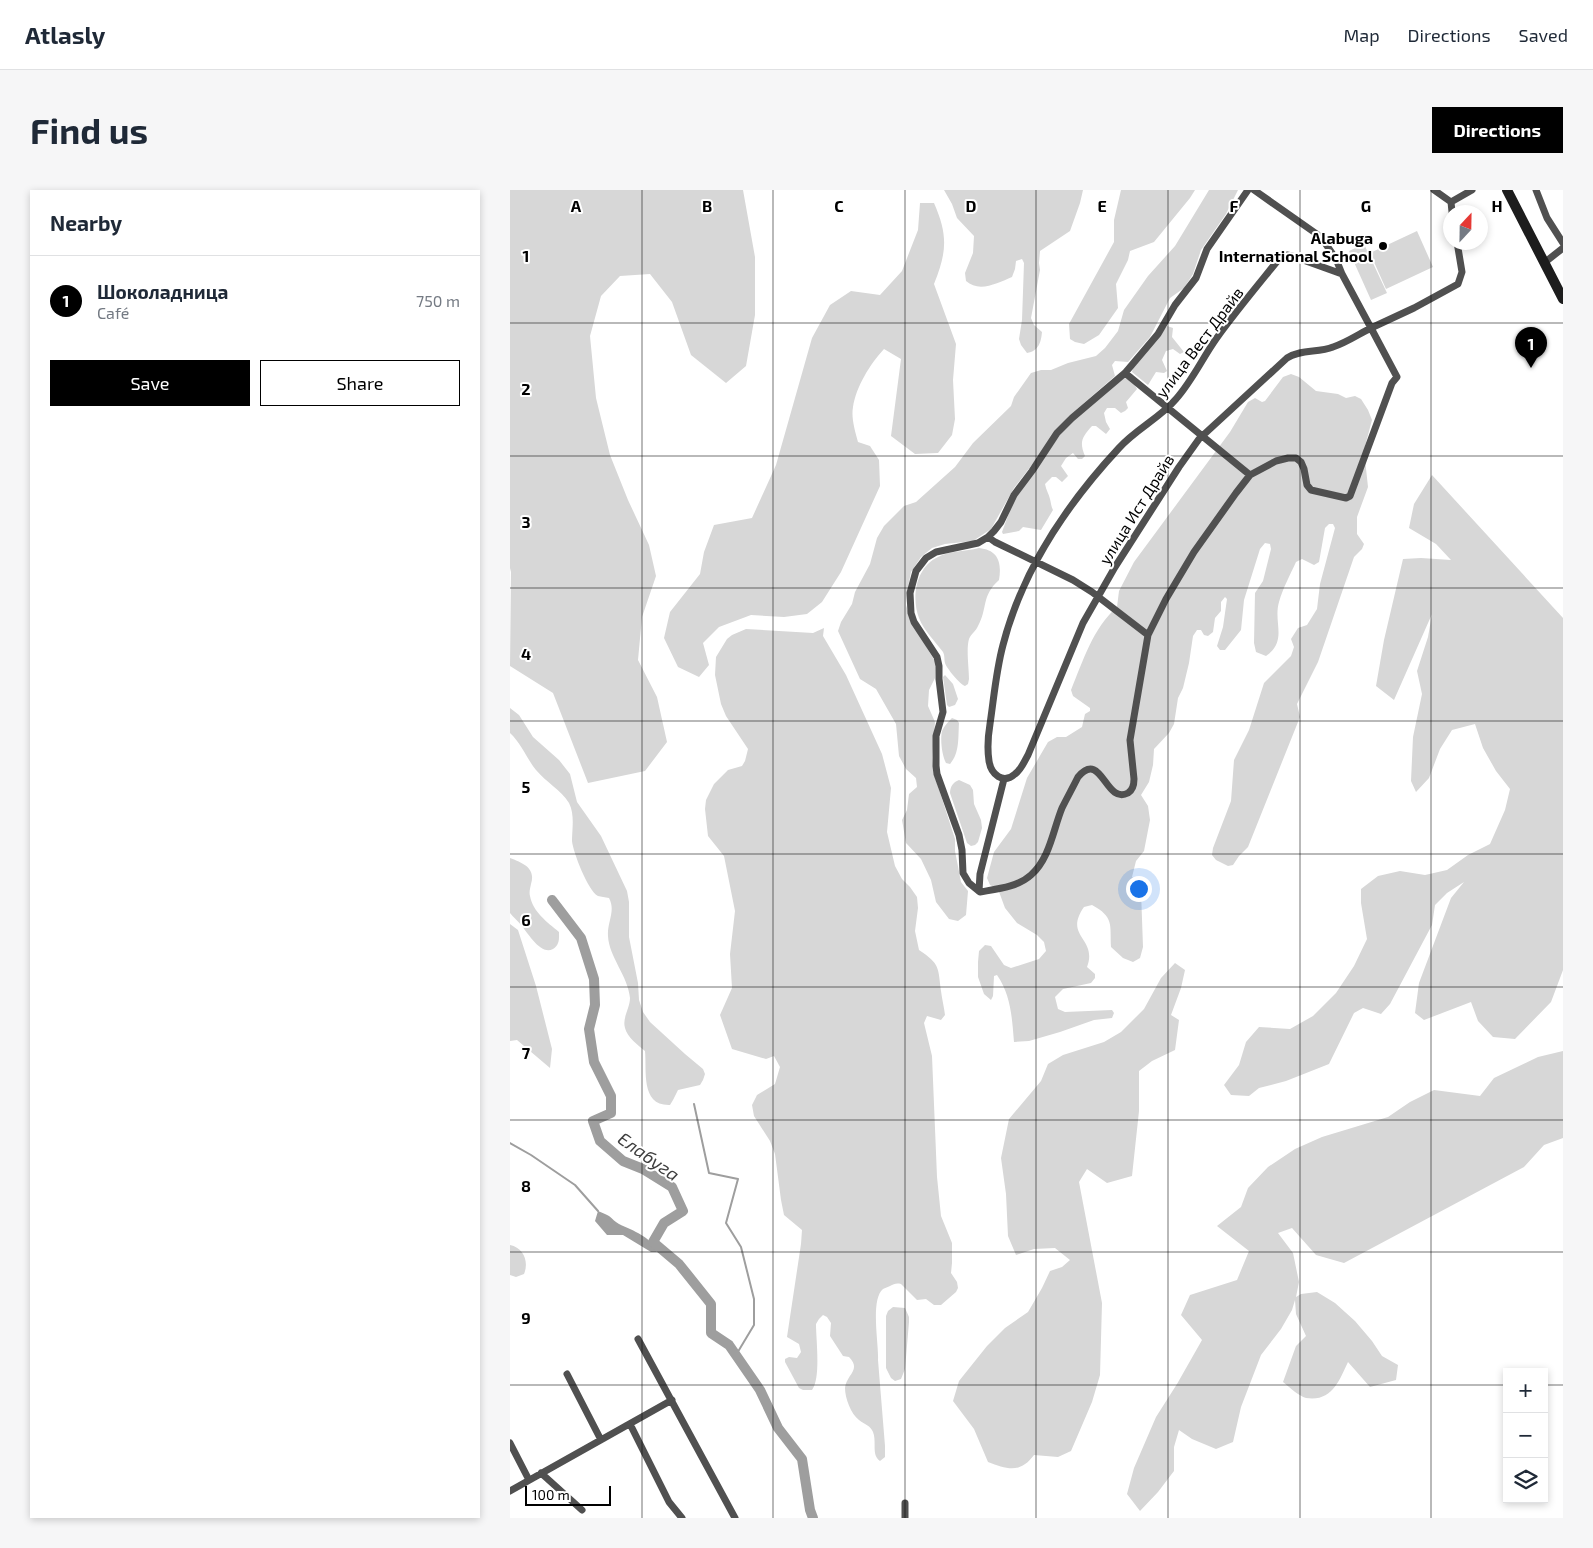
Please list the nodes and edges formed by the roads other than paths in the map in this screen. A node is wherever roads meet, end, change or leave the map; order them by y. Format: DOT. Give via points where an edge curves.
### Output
graph roads {
  1 [pos="1248,190"];
  2 [pos="1254,190"];
  3 [pos="1434,190"];
  4 [pos="1472,190"];
  5 [pos="1507,190"];
  6 [pos="1536,190"];
  7 [pos="1451,202"];
  8 [pos="1451,205"];
  9 [pos="1563,243"];
  10 [pos="1563,248"];
  11 [pos="1458,250"];
  12 [pos="1544,263"];
  13 [pos="1342,274"];
  14 [pos="1563,299"];
  15 [pos="1371,328"];
  16 [pos="1125,372"];
  17 [pos="1168,408"];
  18 [pos="1203,435"];
  19 [pos="1250,475"];
  20 [pos="988,537"];
  21 [pos="1036,561"];
  22 [pos="1098,597"];
  23 [pos="1148,635"];
  24 [pos="1004,778"];
  25 [pos="979,891"];
  26 [pos="638,1339"];
  27 [pos="567,1374"];
  28 [pos="672,1400"];
  29 [pos="630,1424"];
  30 [pos="601,1440"];
  31 [pos="510,1443"];
  32 [pos="541,1473"];
  33 [pos="529,1480"];
  34 [pos="510,1491"];
  35 [pos="905,1502"];
  36 [pos="582,1510"];
  37 [pos="682,1518"];
  38 [pos="735,1518"];
  39 [pos="905,1518"];
  1 -- 16 [label="street" via="1207,249 1196,278 1158,334"];
  2 -- 13 [label="street" via="1321,237"];
  3 -- 7 [label="street"];
  4 -- 7 [label="street"];
  5 -- 12 [label="main road"];
  6 -- 9 [label="street" via="1547,218"];
  7 -- 8 [label="street"];
  10 -- 12 [label="street"];
  11 -- 15 [label="street" via="1462,272 1458,284"];
  12 -- 14 [label="main road"];
  13 -- 15 [label="street"];
  13 -- 17 [label="street, улица Вест Драйв" via="1292,256 1279,259 1218,336"];
  15 -- 18 [label="street, улица Ист Драйв" via="1333,347 1293,354"];
  15 -- 19 [label="street" via="1397,378 1392,383 1350,496 1346,498 1311,490 1301,462 1296,458 1276,461"];
  16 -- 17 [label="street"];
  16 -- 20 [label="street" via="1057,434"];
  17 -- 18 [label="street"];
  17 -- 21 [label="street, улица Вест Драйв" via="1129,439 1104,465 1066,513"];
  18 -- 19 [label="street"];
  18 -- 22 [label="street, улица Ист Драйв" via="1178,466"];
  19 -- 23 [label="street" via="1194,552"];
  20 -- 21 [label="street"];
  20 -- 25 [label="street" via="926,558 916,571 910,593 914,622 937,657 939,666 943,712 936,736 937,774 962,850 963,872"];
  21 -- 22 [label="street"];
  21 -- 24 [label="street, улица Вест Драйв" via="1009,624 996,680 988,750 992,771"];
  22 -- 23 [label="street"];
  22 -- 24 [label="street, улица Ист Драйв" via="1078,635 1028,755 1014,776"];
  23 -- 25 [label="street" via="1130,740 1132,788 1123,795 1118,794 1109,788 1099,773 1091,770 1082,773 1062,809 1047,852 1031,875 1004,888"];
  24 -- 25 [label="street" via="980,874"];
  26 -- 28 [label="street"];
  27 -- 30 [label="street"];
  28 -- 29 [label="street"];
  28 -- 38 [label="street"];
  29 -- 30 [label="street"];
  29 -- 37 [label="street" via="669,1502"];
  30 -- 32 [label="street"];
  31 -- 33 [label="street"];
  32 -- 33 [label="street"];
  32 -- 36 [label="street"];
  33 -- 34 [label="street"];
  35 -- 39 [label="street"];
}
